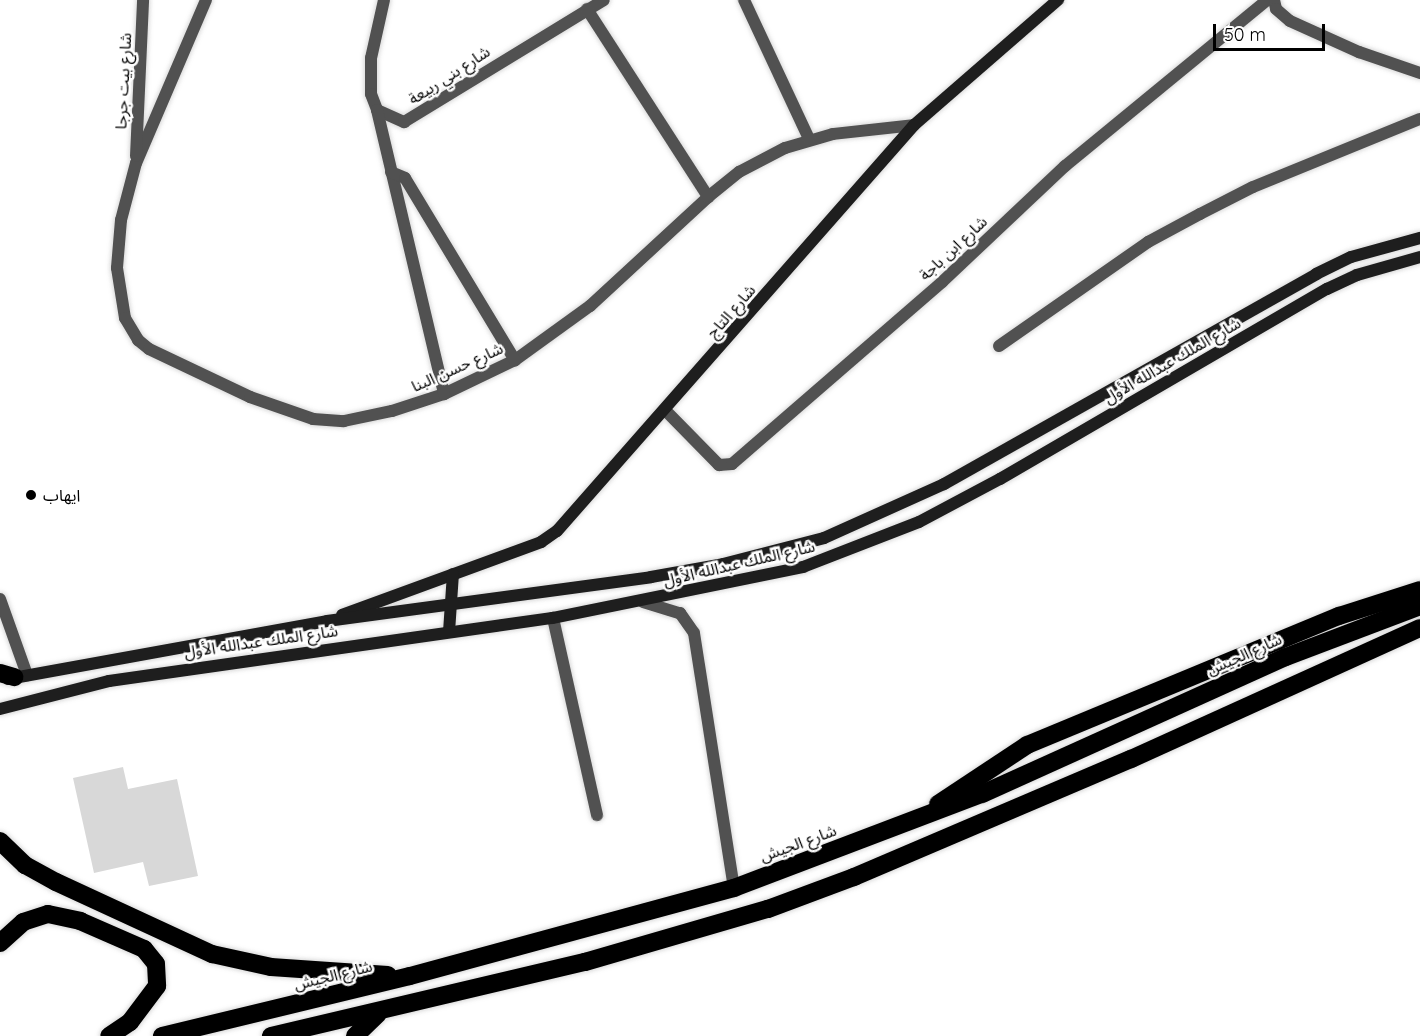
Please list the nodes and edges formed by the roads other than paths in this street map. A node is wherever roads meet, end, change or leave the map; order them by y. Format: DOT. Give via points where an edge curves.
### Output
graph roads {
  1 [pos="143,0"];
  2 [pos="206,0"];
  3 [pos="384,0"];
  4 [pos="604,0"];
  5 [pos="744,0"];
  6 [pos="1058,0"];
  7 [pos="1266,0"];
  8 [pos="1274,0"];
  9 [pos="586,9"];
  10 [pos="1420,72"];
  11 [pos="376,110"];
  12 [pos="1420,119"];
  13 [pos="914,125"];
  14 [pos="809,139"];
  15 [pos="136,163"];
  16 [pos="391,172"];
  17 [pos="708,197"];
  18 [pos="1420,238"];
  19 [pos="1420,256"];
  20 [pos="999,346"];
  21 [pos="515,360"];
  22 [pos="444,394"];
  23 [pos="666,411"];
  24 [pos="453,573"];
  25 [pos="1420,590"];
  26 [pos="0,599"];
  27 [pos="643,602"];
  28 [pos="451,605"];
  29 [pos="1420,606"];
  30 [pos="553,618"];
  31 [pos="327,621"];
  32 [pos="1420,628"];
  33 [pos="449,632"];
  34 [pos="10,676"];
  35 [pos="0,709"];
  36 [pos="597,815"];
  37 [pos="915,820"];
  38 [pos="0,841"];
  39 [pos="734,888"];
  40 [pos="0,944"];
  41 [pos="410,976"];
  42 [pos="382,1011"];
  43 [pos="300,1033"];
  44 [pos="109,1036"];
  45 [pos="162,1036"];
  46 [pos="271,1036"];
  47 [pos="355,1036"];
  1 -- 15 [label="street, شارع بيت جرجا"];
  2 -- 15 [label="street, شارع حسن البنا"];
  3 -- 11 [label="street" via="368,77"];
  4 -- 9 [label="street, شارع بني ربيعة"];
  5 -- 14 [label="street"];
  6 -- 13 [label="main road, شارع التاج"];
  7 -- 23 [label="street, شارع ابن باجة" via="1065,166 942,282 732,464 718,465"];
  8 -- 10 [label="street" via="1276,9 1290,21 1359,52"];
  9 -- 11 [label="street, شارع بني ربيعة" via="409,122 397,121"];
  9 -- 17 [label="street"];
  11 -- 16 [label="street"];
  12 -- 20 [label="street" via="1253,187 1190,219 1148,242"];
  13 -- 14 [label="street, شارع حسن البنا"];
  13 -- 23 [label="main road, شارع التاج"];
  14 -- 17 [label="street, شارع حسن البنا" via="739,172"];
  15 -- 22 [label="street, شارع حسن البنا" via="118,240 118,285 125,318 138,340 149,349 250,397 313,419 344,421"];
  16 -- 21 [label="street" via="405,178"];
  16 -- 22 [label="street"];
  17 -- 21 [label="street, شارع حسن البنا" via="590,306"];
  18 -- 28 [label="main road, شارع الملك عبدالله الأول" via="1361,254 1316,274 944,484 824,538 752,558 651,577"];
  19 -- 27 [label="main road, شارع الملك عبدالله الأول" via="1357,274 1327,289 919,522 803,567"];
  21 -- 22 [label="street, شارع حسن البنا"];
  23 -- 24 [label="main road, شارع التاج" via="557,531 540,542"];
  24 -- 28 [label="main road"];
  24 -- 31 [label="main road, شارع التاج"];
  25 -- 37 [label="highway" via="1339,616 1027,745"];
  26 -- 34 [label="street"];
  27 -- 30 [label="main road, شارع الملك عبدالله الأول"];
  27 -- 39 [label="street" via="680,613 694,633"];
  28 -- 31 [label="main road, شارع الملك عبدالله الأول"];
  28 -- 33 [label="main road"];
  29 -- 37 [label="highway, شارع الجيش" via="1286,657"];
  30 -- 33 [label="main road, شارع الملك عبدالله الأول"];
  30 -- 36 [label="street"];
  31 -- 34 [label="main road, شارع الملك عبدالله الأول"];
  32 -- 42 [label="highway" via="1131,759 843,881 673,938"];
  33 -- 35 [label="main road, شارع الملك عبدالله الأول" via="109,681"];
  37 -- 39 [label="highway, شارع الجيش"];
  38 -- 41 [label="highway" via="25,865 56,882 220,957 307,971"];
  39 -- 41 [label="highway, شارع الجيش"];
  40 -- 44 [label="highway" via="23,922 48,914 80,921 144,949 156,964 157,986 130,1022"];
  41 -- 45 [label="highway, شارع الجيش"];
  42 -- 43 [label="highway"];
  42 -- 47 [label="highway"];
  43 -- 46 [label="highway"];
}
